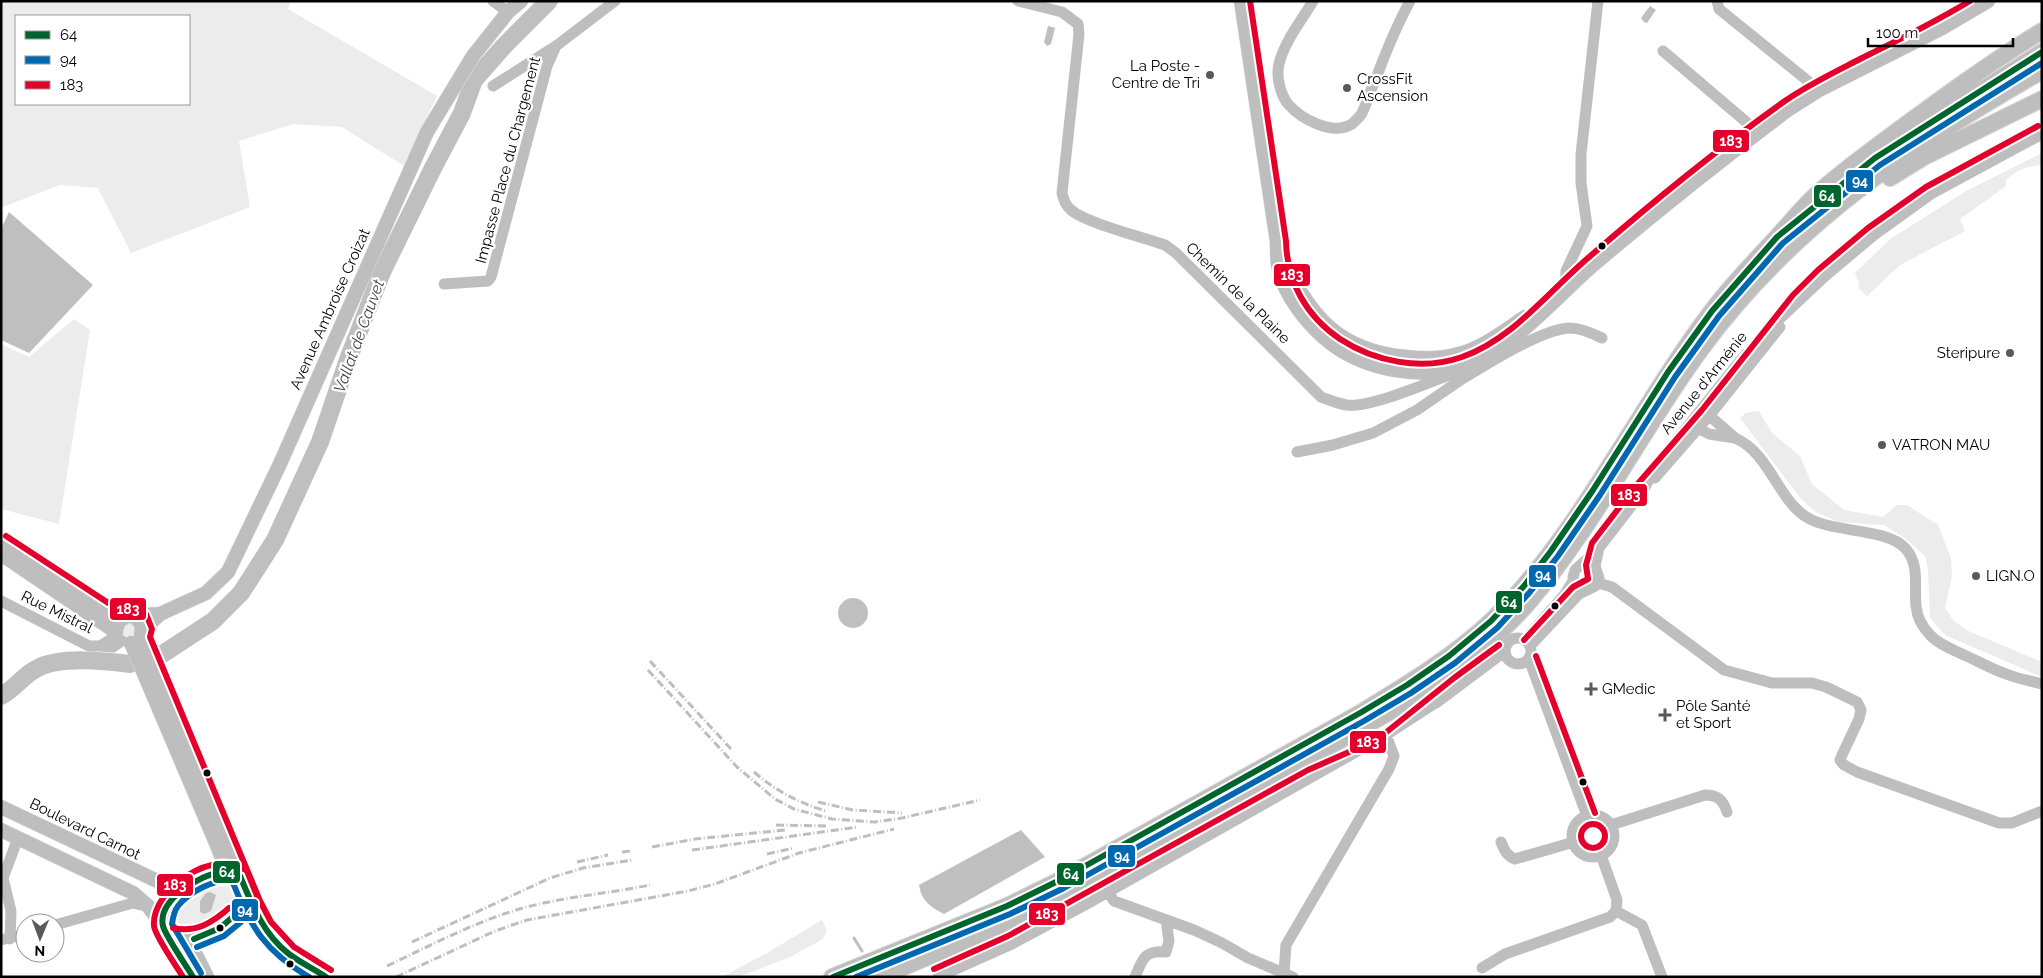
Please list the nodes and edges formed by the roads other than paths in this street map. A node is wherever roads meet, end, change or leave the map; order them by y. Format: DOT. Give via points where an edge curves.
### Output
graph roads {
  1 [pos="493,1"];
  2 [pos="521,1"];
  3 [pos="615,1"];
  4 [pos="1018,1"];
  5 [pos="1241,1"];
  6 [pos="1314,1"];
  7 [pos="1410,1"];
  8 [pos="1598,1"];
  9 [pos="1717,1"];
  10 [pos="1988,1"];
  11 [pos="508,12"];
  12 [pos="2042,32"];
  13 [pos="556,46"];
  14 [pos="1663,51"];
  15 [pos="2042,52"];
  16 [pos="2042,71"];
  17 [pos="493,86"];
  18 [pos="1819,90"];
  19 [pos="2042,99"];
  20 [pos="1758,132"];
  21 [pos="2042,134"];
  22 [pos="1777,237"];
  23 [pos="1799,240"];
  24 [pos="444,284"];
  25 [pos="1564,290"];
  26 [pos="1602,338"];
  27 [pos="1455,369"];
  28 [pos="1705,412"];
  29 [pos="1694,426"];
  30 [pos="1735,438"];
  31 [pos="1297,452"];
  32 [pos="1,543"];
  33 [pos="1599,548"];
  34 [pos="1,554"];
  35 [pos="1581,566"];
  36 [pos="1596,570"];
  37 [pos="1573,580"];
  38 [pos="1598,583"];
  39 [pos="1588,590"];
  40 [pos="1,601"];
  41 [pos="160,614"];
  42 [pos="127,634"];
  43 [pos="1527,643"];
  44 [pos="1507,657"];
  45 [pos="1530,662"];
  46 [pos="2042,684"];
  47 [pos="1388,738"];
  48 [pos="1,807"];
  49 [pos="2042,811"];
  50 [pos="1727,812"];
  51 [pos="1587,816"];
  52 [pos="1611,825"];
  53 [pos="1,830"];
  54 [pos="18,838"];
  55 [pos="1501,842"];
  56 [pos="1574,842"];
  57 [pos="1601,855"];
  58 [pos="222,872"];
  59 [pos="240,876"];
  60 [pos="2,878"];
  61 [pos="183,889"];
  62 [pos="1108,892"];
  63 [pos="148,906"];
  64 [pos="1616,911"];
  65 [pos="1166,920"];
  66 [pos="65,923"];
  67 [pos="167,931"];
  68 [pos="6,939"];
  69 [pos="194,939"];
  70 [pos="1482,968"];
  71 [pos="1289,975"];
  72 [pos="193,977"];
  73 [pos="207,977"];
  74 [pos="832,977"];
  75 [pos="880,977"];
  76 [pos="938,977"];
  77 [pos="1136,977"];
  78 [pos="1662,977"];
  1 -- 11 [label="street"];
  2 -- 11 [label="main road, Avenue Ambroise Croizat"];
  3 -- 13 [label="street, Impasse Place du Chargement"];
  4 -- 27 [label="street, Chemin de la Plaine" via="1062,12 1078,24 1062,193 1069,208 1083,218 1171,249 1321,397 1348,405 1369,403"];
  5 -- 27 [label="main road" via="1278,266 1296,304 1328,341 1344,353 1387,369 1415,372"];
  6 -- 7 [label="street" via="1278,64 1278,79 1287,103 1310,121 1327,128 1352,124 1361,114"];
  8 -- 25 [label="street" via="1581,154 1587,226 1566,271"];
  9 -- 18 [label="street" via="1719,9"];
  10 -- 18 [label="main road"];
  11 -- 41 [label="main road, Avenue Ambroise Croizat" via="472,56 427,132 279,466 228,572 206,593"];
  12 -- 22 [label="highway" via="1963,82 1888,138 1818,193"];
  13 -- 17 [label="street"];
  13 -- 24 [label="street, Impasse Place du Chargement" via="547,66 491,278 488,281"];
  14 -- 20 [label="street"];
  15 -- 22 [label="highway" via="1875,158"];
  16 -- 23 [label="highway" via="1948,126 1892,164 1839,204"];
  18 -- 20 [label="main road"];
  19 -- 23 [label="highway" via="1924,157"];
  20 -- 25 [label="main road"];
  21 -- 28 [label="street, Avenue d'Arménie" via="1931,194 1874,235 1799,301"];
  22 -- 74 [label="highway" via="1707,317 1552,551 1491,621 1449,656 1360,713 1060,880 1007,906"];
  23 -- 75 [label="highway" via="1766,272 1702,347 1568,553 1528,603 1481,648 1407,702 1183,829 995,929"];
  25 -- 27 [label="main road" via="1508,342"];
  26 -- 27 [label="street" via="1582,329 1559,330"];
  27 -- 31 [label="street" via="1416,410 1373,433"];
  28 -- 29 [label="street, Avenue d'Arménie"];
  28 -- 30 [label="street"];
  29 -- 30 [label="street" via="1709,434"];
  29 -- 33 [label="street, Avenue d'Arménie" via="1664,470 1642,492"];
  30 -- 46 [label="street" via="1756,453 1795,507 1806,517 1819,524 1887,538 1903,546 1912,556 1916,572 1916,607 1930,636 1942,645 2008,675"];
  32 -- 42 [label="main road"];
  33 -- 35 [label="street, Avenue d'Arménie"];
  33 -- 36 [label="street, Avenue d'Arménie"];
  34 -- 42 [label="main road"];
  35 -- 36 [label="street"];
  35 -- 37 [label="street"];
  36 -- 38 [label="street"];
  37 -- 39 [label="street" via="1577,587"];
  37 -- 43 [label="street"];
  38 -- 39 [label="street"];
  38 -- 49 [label="street" via="1612,586 1724,670 1772,683 1812,683 1856,702 1861,710 1860,719 1840,760 1857,772 1999,823 2012,823"];
  39 -- 43 [label="street" via="1579,594"];
  40 -- 42 [label="street, Rue Mistral" via="89,646 100,646"];
  41 -- 42 [label="main road, Avenue Ambroise Croizat"];
  41 -- 42 [label="main road, Avenue Ambroise Croizat" via="126,616"];
  42 -- 58 [label="main road" via="224,863"];
  42 -- 59 [label="main road" via="233,855"];
  43 -- 44 [label="street" via="1518,638 1510,640 1505,648"];
  43 -- 44 [label="street" via="1531,654 1526,662 1519,664"];
  44 -- 47 [label="street" via="1465,680"];
  45 -- 51 [label="street"];
  47 -- 62 [label="street"];
  47 -- 71 [label="street" via="1394,756 1389,769 1286,945"];
  48 -- 61 [label="main road, Boulevard Carnot" via="170,887"];
  50 -- 52 [label="street" via="1718,797 1705,796"];
  51 -- 52 [label="street" via="1601,816"];
  51 -- 56 [label="street" via="1577,823 1572,836"];
  52 -- 57 [label="street" via="1613,842"];
  53 -- 54 [label="main road"];
  54 -- 60 [label="street"];
  54 -- 63 [label="main road" via="133,893"];
  55 -- 56 [label="street" via="1505,853 1516,859"];
  56 -- 57 [label="street" via="1588,855"];
  57 -- 64 [label="street" via="1616,900"];
  58 -- 59 [label="main road"];
  58 -- 61 [label="main road" via="202,877"];
  59 -- 69 [label="main road" via="245,892 235,914 220,928"];
  60 -- 68 [label="street" via="11,912"];
  61 -- 67 [label="main road" via="167,906 164,915"];
  62 -- 65 [label="street" via="1114,902"];
  62 -- 76 [label="street" via="1012,944"];
  63 -- 66 [label="street" via="133,903"];
  63 -- 67 [label="main road"];
  64 -- 70 [label="street" via="1610,917 1505,954"];
  64 -- 78 [label="street" via="1646,930"];
  65 -- 71 [label="street"];
  65 -- 77 [label="street" via="1169,941 1166,952 1154,951 1147,955"];
  67 -- 69 [label="main road" via="181,940"];
  67 -- 72 [label="main road"];
  69 -- 73 [label="main road" via="192,947"];
}
